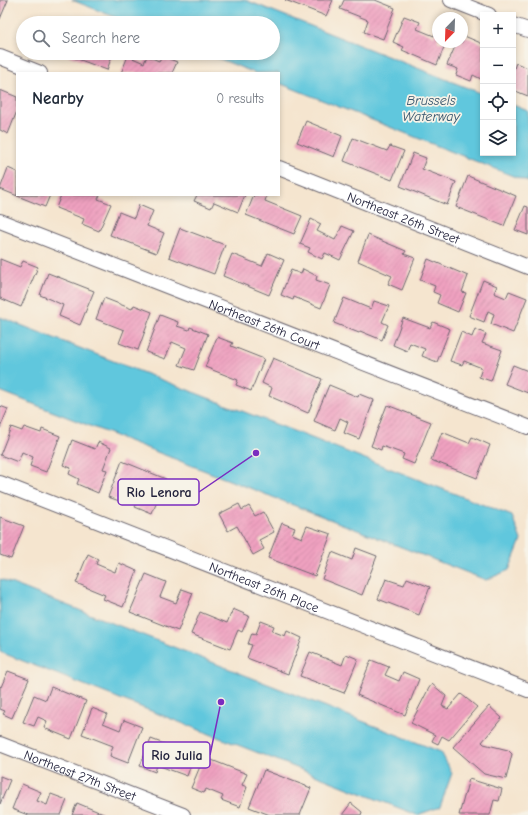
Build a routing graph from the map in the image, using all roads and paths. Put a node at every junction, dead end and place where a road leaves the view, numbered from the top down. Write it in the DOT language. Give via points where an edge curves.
graph roads {
  1 [pos="451,0"];
  2 [pos="481,12"];
  3 [pos="516,25"];
  4 [pos="528,30"];
  5 [pos="0,57"];
  6 [pos="38,72"];
  7 [pos="280,168"];
  8 [pos="0,221"];
  9 [pos="528,267"];
  10 [pos="528,427"];
  11 [pos="0,484"];
  12 [pos="528,690"];
  13 [pos="0,744"];
  14 [pos="183,815"];
  1 -- 2 [label="street"];
  3 -- 4 [label="street"];
  5 -- 6 [label="street"];
  7 -- 9 [label="street, Northeast 26th Street"];
  8 -- 10 [label="street, Northeast 26th Court"];
  11 -- 12 [label="street, Northeast 26th Place"];
  13 -- 14 [label="street, Northeast 27th Street"];
}
